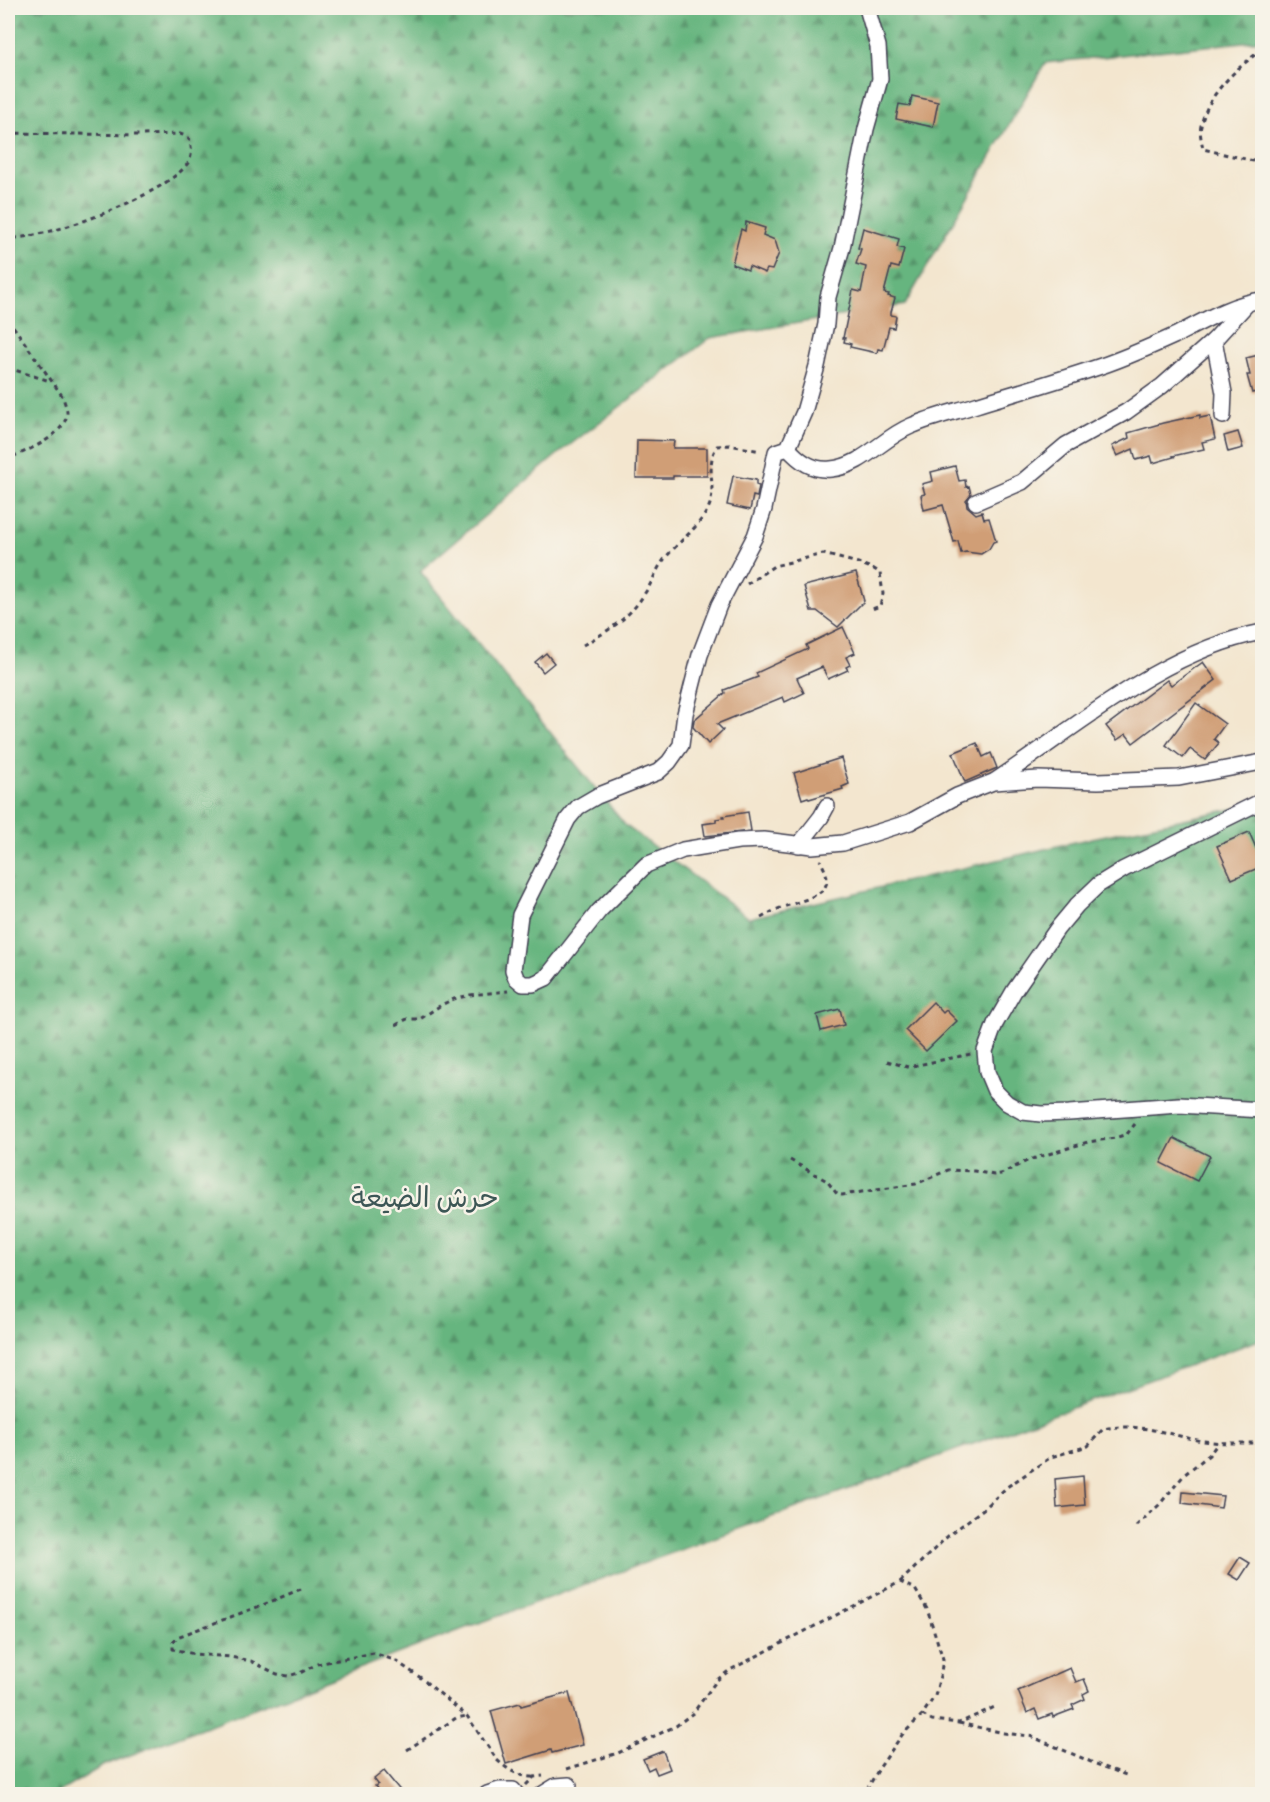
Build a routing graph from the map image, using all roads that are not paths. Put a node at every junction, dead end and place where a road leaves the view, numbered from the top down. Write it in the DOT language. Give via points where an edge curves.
graph roads {
  1 [pos="867,8"];
  2 [pos="1256,301"];
  3 [pos="1214,340"];
  4 [pos="1223,416"];
  5 [pos="782,450"];
  6 [pos="976,502"];
  7 [pos="1263,632"];
  8 [pos="1263,762"];
  9 [pos="993,782"];
  10 [pos="1263,801"];
  11 [pos="827,806"];
  12 [pos="805,845"];
  13 [pos="1263,1110"];
  14 [pos="567,1777"];
  15 [pos="514,1792"];
  16 [pos="487,1794"];
  17 [pos="543,1794"];
  1 -- 5 [label="street" via="878,46 880,79 828,297 817,366 804,412"];
  2 -- 3 [label="street"];
  2 -- 5 [label="street" via="1209,317 1106,364 906,428 857,463 814,468"];
  3 -- 4 [label="street" via="1224,393"];
  3 -- 6 [label="street" via="1126,412 1066,445 1022,482"];
  5 -- 12 [label="street" via="755,536 719,605 700,655 681,745 658,772 597,796 578,807 568,819 520,915 513,970 516,978 523,984 546,978 599,911 646,865 683,850 738,841"];
  7 -- 9 [label="street" via="1203,650 1140,681"];
  8 -- 9 [label="street" via="1179,777"];
  9 -- 12 [label="street" via="957,796 910,822 843,843"];
  10 -- 13 [label="street" via="1098,885 1057,929 1014,992 985,1051 987,1072 995,1091 1023,1112 1179,1105"];
  11 -- 12 [label="street"];
  14 -- 17 [label="street"];
  15 -- 16 [label="street" via="499,1790"];
}
